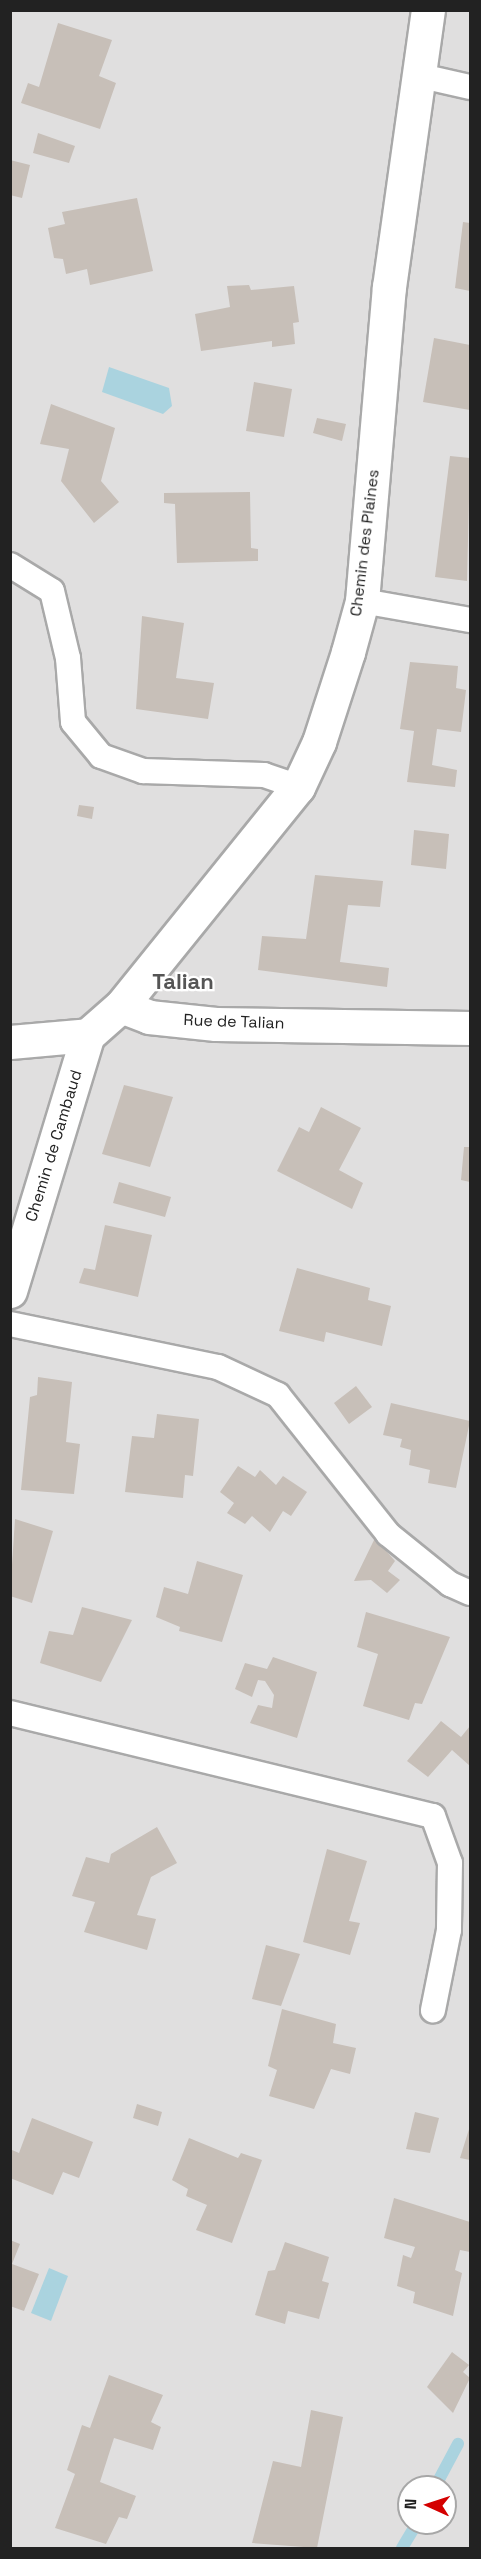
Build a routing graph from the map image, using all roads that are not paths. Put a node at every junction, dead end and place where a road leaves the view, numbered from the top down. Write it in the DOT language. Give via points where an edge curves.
graph roads {
  1 [pos="428,10"];
  2 [pos="417,75"];
  3 [pos="471,87"];
  4 [pos="10,565"];
  5 [pos="362,601"];
  6 [pos="471,620"];
  7 [pos="298,787"];
  8 [pos="121,1006"];
  9 [pos="471,1028"];
  10 [pos="88,1035"];
  11 [pos="10,1042"];
  12 [pos="10,1291"];
  13 [pos="10,1324"];
  14 [pos="471,1593"];
  15 [pos="10,1713"];
  16 [pos="434,2010"];
  1 -- 2 [label="street, Chemin des Plaines"];
  2 -- 3 [label="lane"];
  2 -- 5 [label="street, Chemin des Plaines" via="389,287"];
  4 -- 7 [label="lane" via="52,591 68,658 73,722 101,756 143,771 264,774"];
  5 -- 6 [label="lane"];
  5 -- 7 [label="street, Chemin des Plaines" via="319,742"];
  7 -- 8 [label="street, Chemin des Plaines"];
  8 -- 9 [label="street, Rue de Talian" via="149,1017 216,1024"];
  8 -- 10 [label="street"];
  10 -- 11 [label="street"];
  10 -- 12 [label="street, Chemin de Cambaud"];
  13 -- 14 [label="lane" via="218,1367 278,1395 388,1533 450,1584"];
  15 -- 16 [label="lane" via="433,1816 450,1863 449,1930"];
}
